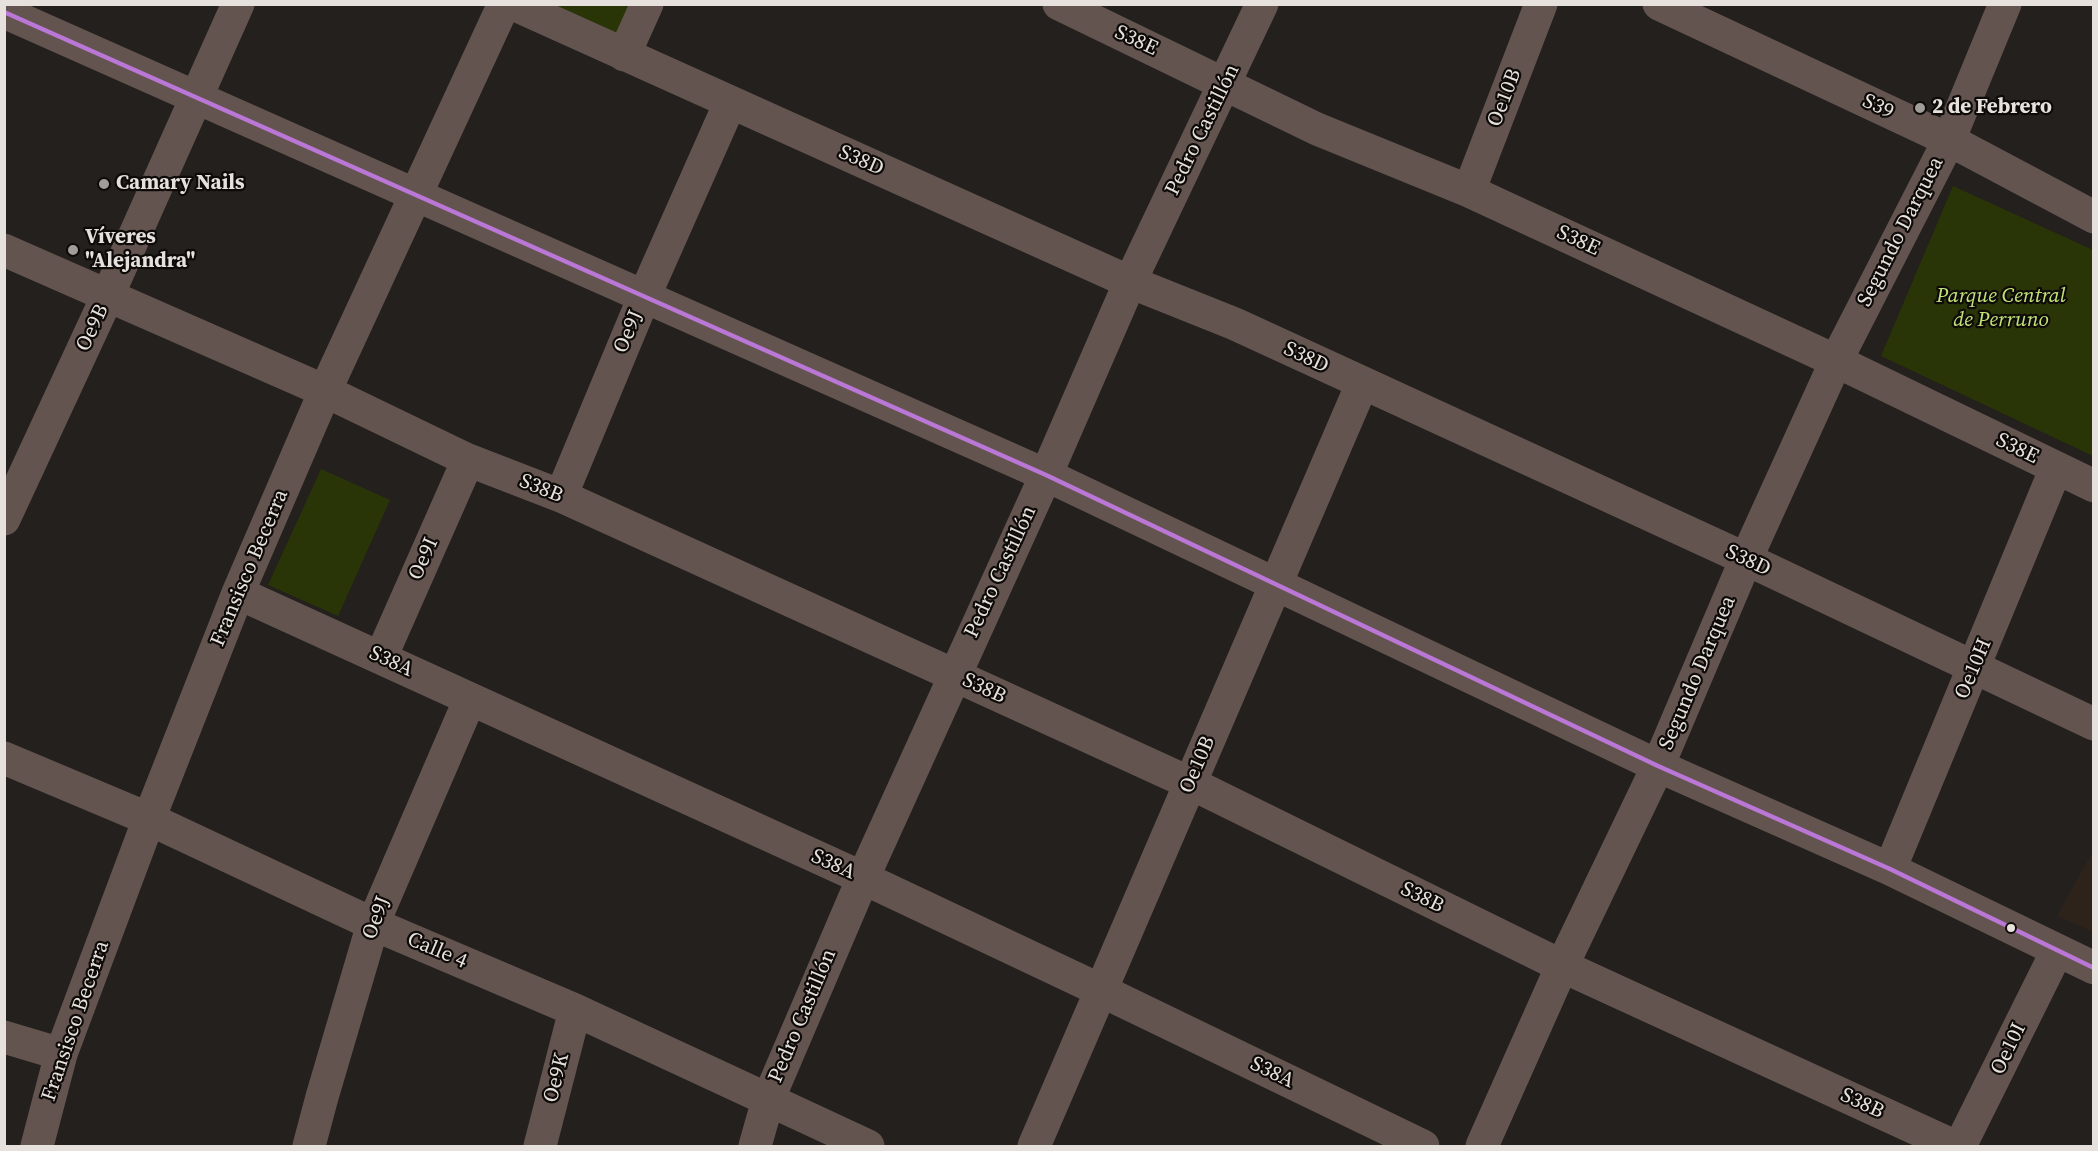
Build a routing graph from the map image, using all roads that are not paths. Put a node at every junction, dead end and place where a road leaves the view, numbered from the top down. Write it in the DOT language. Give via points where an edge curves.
graph roads {
  1 [pos="238,4"];
  2 [pos="504,4"];
  3 [pos="513,4"];
  4 [pos="646,4"];
  5 [pos="1059,4"];
  6 [pos="1262,4"];
  7 [pos="1541,4"];
  8 [pos="1659,4"];
  9 [pos="2005,4"];
  10 [pos="4,12"];
  11 [pos="624,55"];
  12 [pos="1226,84"];
  13 [pos="198,98"];
  14 [pos="730,103"];
  15 [pos="1948,140"];
  16 [pos="1469,190"];
  17 [pos="416,195"];
  18 [pos="2094,217"];
  19 [pos="4,250"];
  20 [pos="1130,282"];
  21 [pos="108,295"];
  22 [pos="644,297"];
  23 [pos="1836,361"];
  24 [pos="1362,384"];
  25 [pos="325,391"];
  26 [pos="468,460"];
  27 [pos="2056,468"];
  28 [pos="1046,475"];
  29 [pos="2094,486"];
  30 [pos="561,496"];
  31 [pos="4,519"];
  32 [pos="1746,560"];
  33 [pos="1276,585"];
  34 [pos="238,593"];
  35 [pos="381,657"];
  36 [pos="1974,669"];
  37 [pos="954,675"];
  38 [pos="470,699"];
  39 [pos="2094,724"];
  40 [pos="4,758"];
  41 [pos="1658,766"];
  42 [pos="1190,783"];
  43 [pos="149,819"];
  44 [pos="1890,869"];
  45 [pos="863,878"];
  46 [pos="373,924"];
  47 [pos="2057,951"];
  48 [pos="1562,966"];
  49 [pos="2094,968"];
  50 [pos="1100,990"];
  51 [pos="575,1010"];
  52 [pos="4,1037"];
  53 [pos="61,1054"];
  54 [pos="768,1100"];
  55 [pos="37,1146"];
  56 [pos="309,1146"];
  57 [pos="540,1146"];
  58 [pos="755,1146"];
  59 [pos="868,1146"];
  60 [pos="1034,1146"];
  61 [pos="1423,1146"];
  62 [pos="1482,1146"];
  63 [pos="1954,1146"];
  64 [pos="1960,1146"];
  1 -- 13 [label="street, Oe9B"];
  2 -- 17 [label="street, Fransisco Becerra"];
  3 -- 11 [label="street, S38D"];
  4 -- 11 [label="street"];
  5 -- 12 [label="street, S38E"];
  6 -- 12 [label="street, Pedro Castillón"];
  7 -- 16 [label="street, Oe10B"];
  8 -- 15 [label="street, S39"];
  9 -- 15 [label="street, Segundo Darquea"];
  10 -- 13 [label="street"];
  11 -- 14 [label="street, S38D"];
  12 -- 16 [label="street, S38E" via="1317,129"];
  12 -- 20 [label="street, Pedro Castillón"];
  13 -- 17 [label="street"];
  13 -- 21 [label="street, Oe9B"];
  14 -- 20 [label="street, S38D"];
  14 -- 22 [label="street, Oe9J"];
  15 -- 18 [label="street, S39"];
  15 -- 23 [label="street, Segundo Darquea"];
  16 -- 23 [label="street, S38E"];
  17 -- 22 [label="street"];
  17 -- 25 [label="street, Fransisco Becerra"];
  19 -- 21 [label="street, S38B"];
  20 -- 24 [label="street, S38D" via="1235,324"];
  20 -- 28 [label="street, Pedro Castillón"];
  21 -- 25 [label="street, S38B"];
  21 -- 31 [label="street, Oe9B"];
  22 -- 28 [label="street"];
  22 -- 30 [label="street, Oe9J"];
  23 -- 27 [label="street, S38E"];
  23 -- 32 [label="street, Segundo Darquea"];
  24 -- 32 [label="street, S38D"];
  24 -- 33 [label="street, Oe10B"];
  25 -- 26 [label="street, S38B"];
  25 -- 34 [label="street, Fransisco Becerra"];
  26 -- 30 [label="street, S38B"];
  26 -- 35 [label="street, Oe9I"];
  27 -- 29 [label="street, S38E"];
  27 -- 36 [label="street, Oe10H"];
  28 -- 33 [label="street"];
  28 -- 37 [label="street, Pedro Castillón"];
  30 -- 37 [label="street, S38B"];
  32 -- 36 [label="street, S38D"];
  32 -- 41 [label="street, Segundo Darquea"];
  33 -- 41 [label="street"];
  33 -- 42 [label="street, Oe10B"];
  34 -- 35 [label="street, S38A"];
  34 -- 43 [label="street, Fransisco Becerra"];
  35 -- 38 [label="street, S38A"];
  36 -- 39 [label="street, S38D"];
  36 -- 44 [label="street, Oe10H"];
  37 -- 42 [label="street, S38B"];
  37 -- 45 [label="street, Pedro Castillón"];
  38 -- 45 [label="street, S38A"];
  38 -- 46 [label="street, Oe9J"];
  40 -- 43 [label="street, Calle 4"];
  41 -- 44 [label="street"];
  41 -- 48 [label="street, Segundo Darquea"];
  42 -- 48 [label="street, S38B"];
  42 -- 50 [label="street, Oe10B"];
  43 -- 46 [label="street, Calle 4"];
  43 -- 53 [label="street, Fransisco Becerra"];
  44 -- 47 [label="street"];
  45 -- 50 [label="street, S38A"];
  45 -- 54 [label="street, Pedro Castillón"];
  46 -- 51 [label="street, Calle 4"];
  46 -- 56 [label="street, Oe9J"];
  47 -- 49 [label="street"];
  47 -- 64 [label="street, Oe10I"];
  48 -- 62 [label="street, Segundo Darquea"];
  48 -- 63 [label="street, S38B"];
  50 -- 60 [label="street, Oe10B"];
  50 -- 61 [label="street, S38A"];
  51 -- 54 [label="street, Calle 4"];
  51 -- 57 [label="street, Oe9K"];
  52 -- 53 [label="street"];
  53 -- 55 [label="street, Fransisco Becerra"];
  54 -- 58 [label="street, Pedro Castillón"];
  54 -- 59 [label="street, Calle 4"];
}
